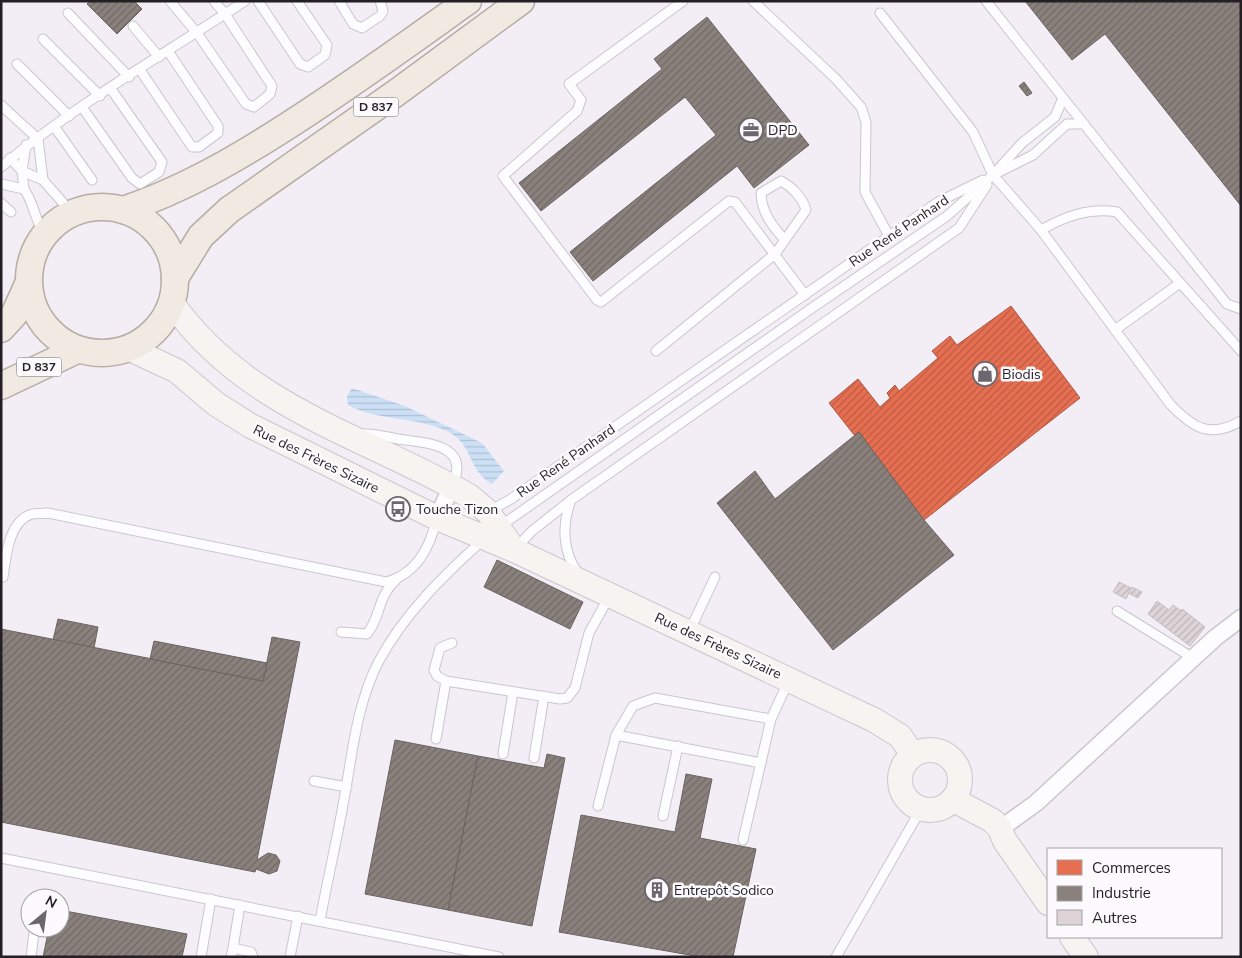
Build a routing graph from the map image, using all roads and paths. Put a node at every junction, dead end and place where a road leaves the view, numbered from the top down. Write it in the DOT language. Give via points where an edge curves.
graph roads {
  1 [pos="170,1"];
  2 [pos="214,1"];
  3 [pos="245,1"];
  4 [pos="258,1"];
  5 [pos="297,1"];
  6 [pos="339,1"];
  7 [pos="380,1"];
  8 [pos="468,1"];
  9 [pos="521,1"];
  10 [pos="683,1"];
  11 [pos="753,1"];
  12 [pos="986,1"];
  13 [pos="68,13"];
  14 [pos="880,13"];
  15 [pos="225,14"];
  16 [pos="133,26"];
  17 [pos="196,33"];
  18 [pos="43,39"];
  19 [pos="168,51"];
  20 [pos="159,57"];
  21 [pos="16,64"];
  22 [pos="140,70"];
  23 [pos="129,77"];
  24 [pos="111,89"];
  25 [pos="100,96"];
  26 [pos="1063,98"];
  27 [pos="1,105"];
  28 [pos="82,107"];
  29 [pos="69,116"];
  30 [pos="1084,124"];
  31 [pos="54,126"];
  32 [pos="38,139"];
  33 [pos="26,145"];
  34 [pos="4,163"];
  35 [pos="22,171"];
  36 [pos="993,175"];
  37 [pos="43,180"];
  38 [pos="92,180"];
  39 [pos="1,184"];
  40 [pos="24,188"];
  41 [pos="1,203"];
  42 [pos="123,210"];
  43 [pos="11,212"];
  44 [pos="72,213"];
  45 [pos="1041,230"];
  46 [pos="44,234"];
  47 [pos="889,236"];
  48 [pos="785,240"];
  49 [pos="774,252"];
  50 [pos="1180,283"];
  51 [pos="28,284"];
  52 [pos="174,290"];
  53 [pos="805,294"];
  54 [pos="1241,309"];
  55 [pos="1,329"];
  56 [pos="1115,330"];
  57 [pos="130,349"];
  58 [pos="77,350"];
  59 [pos="656,351"];
  60 [pos="1241,351"];
  61 [pos="1,386"];
  62 [pos="1241,421"];
  63 [pos="452,486"];
  64 [pos="571,500"];
  65 [pos="437,518"];
  66 [pos="491,526"];
  67 [pos="514,550"];
  68 [pos="3,577"];
  69 [pos="715,577"];
  70 [pos="396,579"];
  71 [pos="587,585"];
  72 [pos="610,595"];
  73 [pos="1117,611"];
  74 [pos="1241,618"];
  75 [pos="341,632"];
  76 [pos="689,632"];
  77 [pos="452,643"];
  78 [pos="1193,658"];
  79 [pos="446,680"];
  80 [pos="789,680"];
  81 [pos="513,692"];
  82 [pos="544,696"];
  83 [pos="771,718"];
  84 [pos="616,735"];
  85 [pos="436,739"];
  86 [pos="678,746"];
  87 [pos="503,754"];
  88 [pos="913,755"];
  89 [pos="534,758"];
  90 [pos="761,763"];
  91 [pos="314,781"];
  92 [pos="347,787"];
  93 [pos="954,800"];
  94 [pos="598,806"];
  95 [pos="921,810"];
  96 [pos="663,816"];
  97 [pos="1000,829"];
  98 [pos="743,840"];
  99 [pos="1,858"];
  100 [pos="210,899"];
  101 [pos="1047,902"];
  102 [pos="240,905"];
  103 [pos="298,916"];
  104 [pos="320,921"];
  105 [pos="33,938"];
  106 [pos="1073,938"];
  107 [pos="232,952"];
  108 [pos="31,957"];
  109 [pos="201,957"];
  110 [pos="253,957"];
  111 [pos="290,957"];
  112 [pos="499,957"];
  113 [pos="836,957"];
  114 [pos="1086,957"];
  1 -- 17 [label="lane"];
  2 -- 15 [label="lane"];
  3 -- 15 [label="lane"];
  4 -- 5 [label="lane" via="300,64 308,67 325,55 327,45"];
  6 -- 7 [label="lane" via="354,24 362,28 380,16 383,11"];
  8 -- 42 [label="main road, D 837" via="348,87 229,163 176,190"];
  9 -- 52 [label="main road, D 837" via="229,210 201,236"];
  10 -- 49 [label="lane" via="569,84 581,100 577,110 504,176 601,302 729,201 735,202"];
  11 -- 47 [label="lane" via="861,107 866,122 866,192"];
  12 -- 26 [label="lane"];
  13 -- 23 [label="lane"];
  14 -- 36 [label="lane" via="973,132"];
  15 -- 17 [label="lane"];
  15 -- 17 [label="lane" via="272,86 270,94 254,107 246,104"];
  16 -- 20 [label="lane"];
  17 -- 19 [label="lane"];
  18 -- 25 [label="lane"];
  19 -- 20 [label="lane"];
  19 -- 22 [label="lane" via="218,126 218,133 200,147 192,146"];
  20 -- 22 [label="lane"];
  21 -- 29 [label="lane"];
  22 -- 23 [label="lane"];
  23 -- 24 [label="lane"];
  24 -- 25 [label="lane"];
  24 -- 28 [label="lane" via="162,162 159,172 140,184 132,178"];
  25 -- 28 [label="lane"];
  26 -- 30 [label="lane"];
  26 -- 36 [label="lane" via="1055,117 1022,143"];
  27 -- 32 [label="lane"];
  28 -- 29 [label="lane"];
  29 -- 31 [label="lane"];
  30 -- 36 [label="lane" via="1067,124 1033,155"];
  30 -- 54 [label="lane" via="1227,304"];
  31 -- 32 [label="lane"];
  31 -- 38 [label="lane"];
  32 -- 33 [label="lane"];
  32 -- 37 [label="lane"];
  33 -- 34 [label="lane"];
  33 -- 35 [label="lane"];
  34 -- 35 [label="lane"];
  35 -- 37 [label="lane"];
  35 -- 40 [label="lane"];
  36 -- 45 [label="lane"];
  36 -- 47 [label="lane, Rue René Panhard" via="938,202"];
  36 -- 64 [label="lane, Rue René Panhard" via="960,228"];
  36 -- 66 [label="lane" via="947,216"];
  37 -- 44 [label="lane"];
  39 -- 40 [label="lane"];
  40 -- 46 [label="lane" via="33,201 37,223"];
  41 -- 43 [label="lane"];
  42 -- 44 [label="main road" via="88,208"];
  42 -- 52 [label="main road" via="154,229 165,243 172,260"];
  44 -- 46 [label="main road"];
  45 -- 50 [label="lane" via="1065,217 1107,210 1116,212"];
  45 -- 56 [label="lane"];
  46 -- 51 [label="main road" via="35,250"];
  47 -- 53 [label="lane, Rue René Panhard"];
  48 -- 48 [label="lane" via="806,210 788,185 781,181 761,194 761,201 769,221"];
  48 -- 49 [label="lane"];
  49 -- 53 [label="lane"];
  49 -- 59 [label="lane"];
  50 -- 56 [label="lane"];
  50 -- 60 [label="lane"];
  51 -- 55 [label="main road" via="14,315"];
  51 -- 58 [label="main road" via="31,301 48,331"];
  52 -- 57 [label="main road" via="158,327"];
  52 -- 63 [label="street" via="192,328 249,379 315,421"];
  53 -- 66 [label="lane, Rue René Panhard" via="511,499"];
  56 -- 62 [label="lane" via="1183,417 1210,430 1225,430"];
  57 -- 58 [label="main road" via="94,354"];
  57 -- 65 [label="street, Rue des Frères Sizaire" via="177,371 216,404 250,426"];
  58 -- 61 [label="main road, D 837"];
  63 -- 65 [label="street"];
  63 -- 66 [label="street" via="469,496"];
  64 -- 67 [label="lane, Rue René Panhard"];
  64 -- 71 [label="lane" via="565,516 567,550 574,568"];
  65 -- 66 [label="street, Rue des Frères Sizaire"];
  65 -- 70 [label="lane" via="426,551 408,573"];
  66 -- 67 [label="street"];
  66 -- 92 [label="lane" via="415,608 379,660 366,693"];
  67 -- 71 [label="street, Rue des Frères Sizaire"];
  68 -- 70 [label="lane" via="12,534 18,523 31,514 48,514 370,580 386,582"];
  69 -- 76 [label="lane"];
  70 -- 75 [label="lane" via="381,598 367,634"];
  71 -- 72 [label="street, Rue des Frères Sizaire"];
  72 -- 76 [label="street, Rue des Frères Sizaire"];
  72 -- 82 [label="lane" via="589,633 572,692 568,698"];
  73 -- 78 [label="lane"];
  74 -- 78 [label="street"];
  76 -- 80 [label="street, Rue des Frères Sizaire"];
  77 -- 79 [label="lane" via="440,648 434,670"];
  78 -- 97 [label="street" via="1036,803"];
  79 -- 81 [label="lane"];
  79 -- 85 [label="lane"];
  80 -- 83 [label="lane"];
  80 -- 88 [label="street, Rue des Frères Sizaire" via="874,720 900,736"];
  81 -- 82 [label="lane"];
  81 -- 87 [label="lane"];
  82 -- 89 [label="lane"];
  83 -- 84 [label="lane" via="655,698 633,706"];
  83 -- 90 [label="lane"];
  84 -- 86 [label="lane"];
  84 -- 94 [label="lane"];
  86 -- 90 [label="lane"];
  86 -- 96 [label="lane"];
  88 -- 93 [label="street" via="929,749 946,754 958,767 961,784"];
  88 -- 95 [label="street" via="902,768 900,785 907,800"];
  90 -- 98 [label="lane"];
  91 -- 92 [label="lane"];
  92 -- 104 [label="lane"];
  93 -- 95 [label="street" via="939,809"];
  93 -- 97 [label="street" via="993,821"];
  95 -- 113 [label="lane"];
  97 -- 101 [label="street"];
  99 -- 100 [label="lane"];
  100 -- 102 [label="lane"];
  100 -- 109 [label="lane"];
  102 -- 103 [label="lane"];
  102 -- 107 [label="lane"];
  103 -- 104 [label="lane"];
  103 -- 111 [label="lane"];
  104 -- 112 [label="lane"];
  105 -- 108 [label="lane"];
  106 -- 114 [label="street"];
  107 -- 110 [label="lane" via="251,952"];
}
